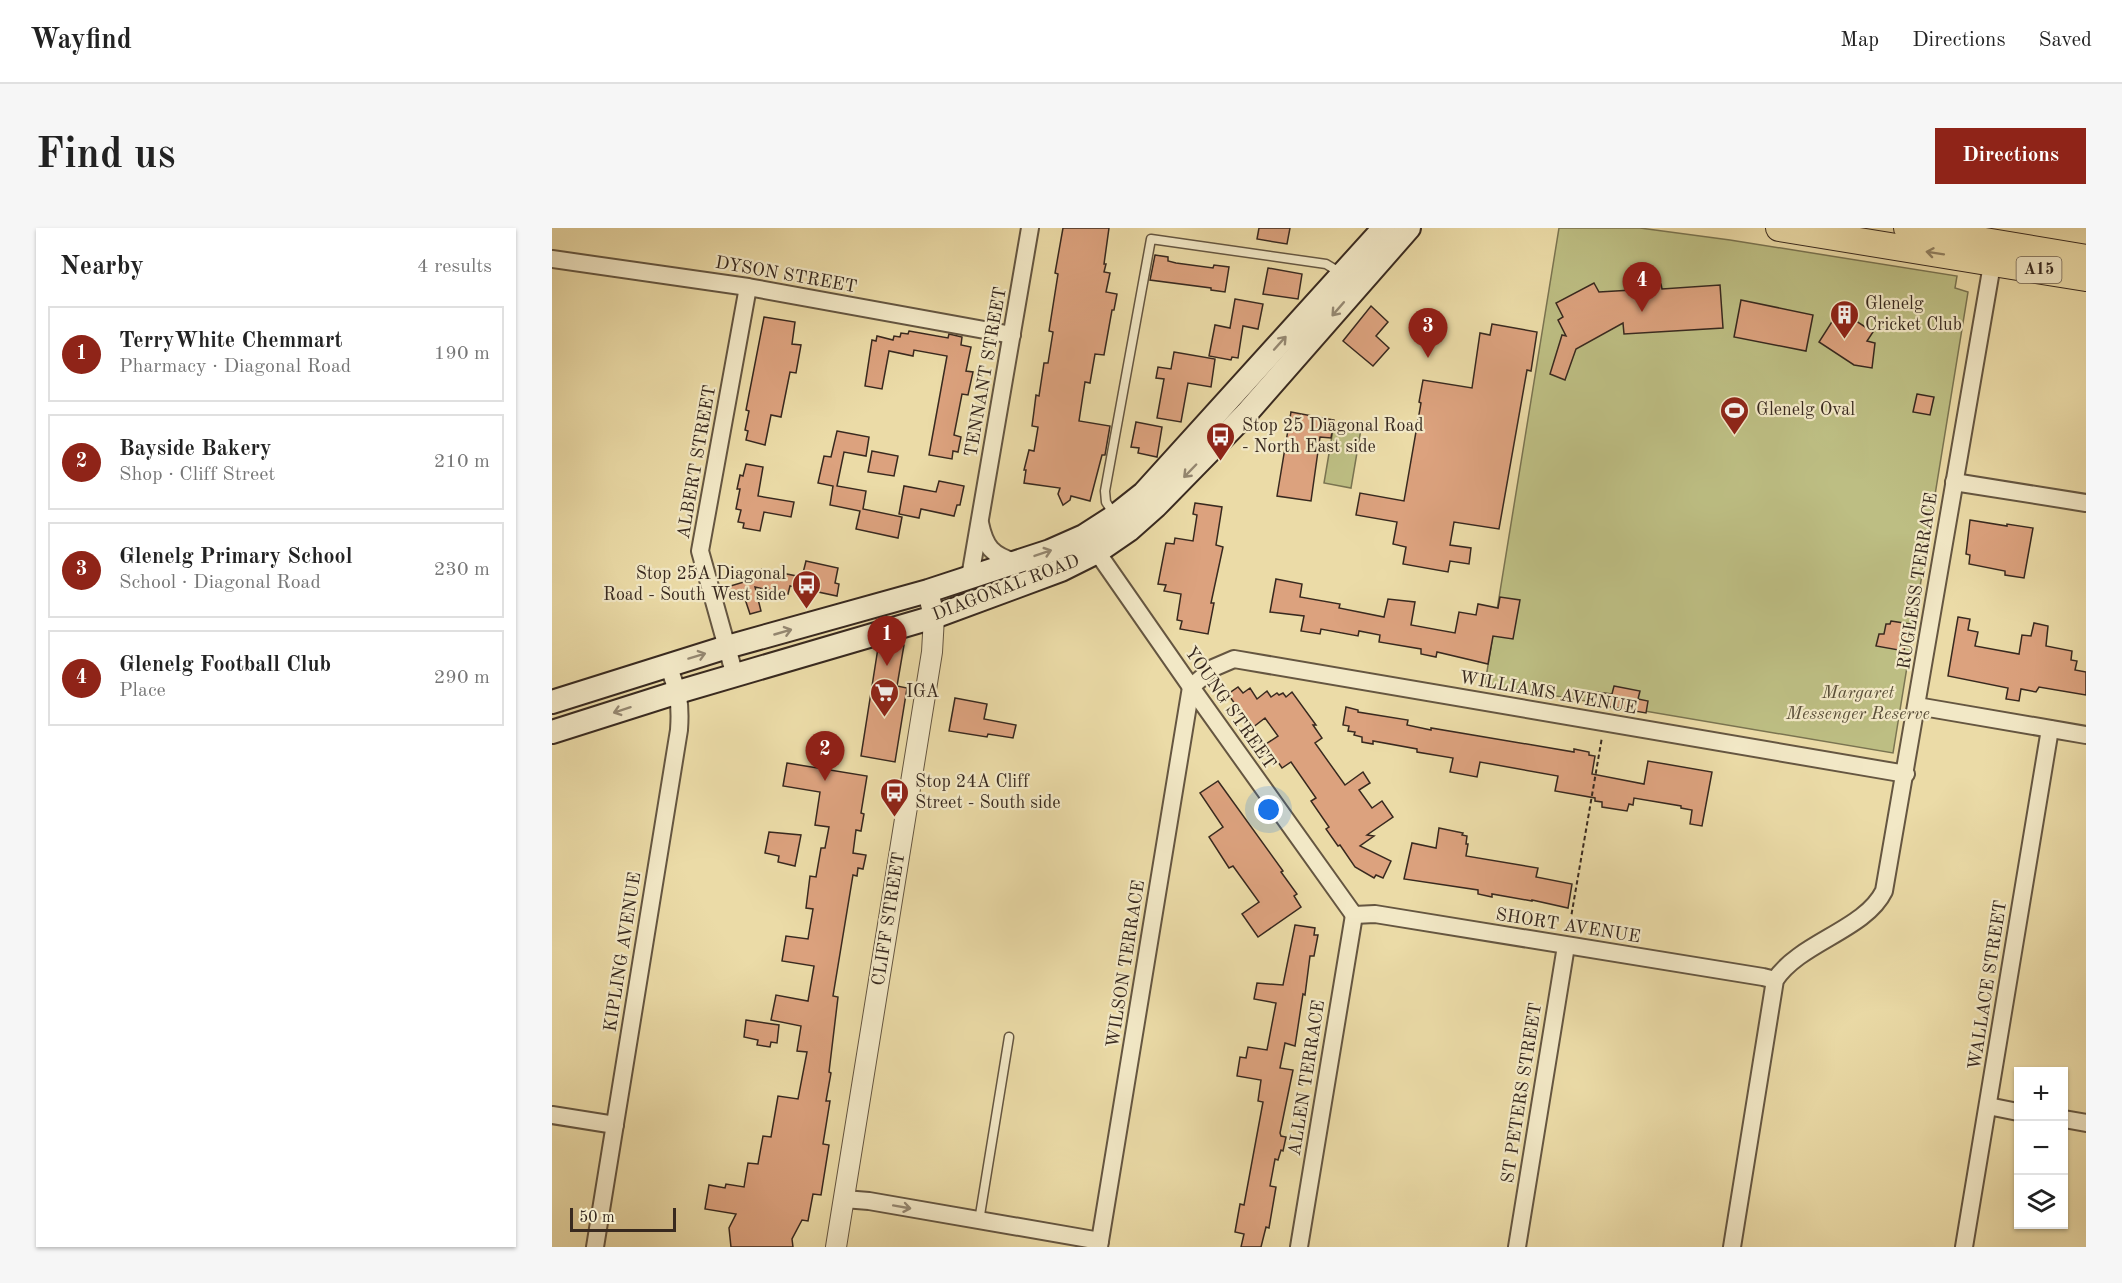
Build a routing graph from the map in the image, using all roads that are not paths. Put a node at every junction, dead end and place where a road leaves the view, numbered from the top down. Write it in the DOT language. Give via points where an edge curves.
graph roads {
  1 [pos="1030,228"];
  2 [pos="1383,228"];
  3 [pos="1409,228"];
  4 [pos="1779,228"];
  5 [pos="1907,228"];
  6 [pos="1807,230"];
  7 [pos="1994,252"];
  8 [pos="2086,258"];
  9 [pos="552,259"];
  10 [pos="1342,274"];
  11 [pos="2086,278"];
  12 [pos="748,287"];
  13 [pos="1012,335"];
  14 [pos="1954,482"];
  15 [pos="2086,503"];
  16 [pos="1115,516"];
  17 [pos="980,522"];
  18 [pos="1097,552"];
  19 [pos="1015,562"];
  20 [pos="970,577"];
  21 [pos="928,591"];
  22 [pos="933,617"];
  23 [pos="904,626"];
  24 [pos="727,647"];
  25 [pos="931,660"];
  26 [pos="668,665"];
  27 [pos="735,676"];
  28 [pos="1191,687"];
  29 [pos="678,692"];
  30 [pos="552,702"];
  31 [pos="1917,706"];
  32 [pos="2050,729"];
  33 [pos="552,732"];
  34 [pos="2086,735"];
  35 [pos="1906,774"];
  36 [pos="1354,915"];
  37 [pos="1566,946"];
  38 [pos="1775,980"];
  39 [pos="1009,1037"];
  40 [pos="1988,1106"];
  41 [pos="2014,1111"];
  42 [pos="552,1115"];
  43 [pos="2068,1120"];
  44 [pos="2086,1123"];
  45 [pos="615,1125"];
  46 [pos="844,1199"];
  47 [pos="979,1221"];
  48 [pos="1099,1244"];
  49 [pos="595,1247"];
  50 [pos="836,1247"];
  51 [pos="1299,1247"];
  52 [pos="1517,1247"];
  53 [pos="1732,1247"];
  54 [pos="1964,1247"];
  1 -- 13 [label="street, TENNANT STREET"];
  2 -- 10 [label="main road, DIAGONAL ROAD"];
  3 -- 18 [label="main road, DIAGONAL ROAD, one-way" via="1246,414 1156,506"];
  4 -- 6 [label="main road, A15"];
  5 -- 7 [label="main road, A15"];
  7 -- 6 [label="main road, A15, one-way"];
  7 -- 8 [label="main road, A15"];
  7 -- 11 [label="main road, A15"];
  7 -- 14 [label="street, RUGLESS TERRACE"];
  9 -- 12 [label="street, DYSON STREET"];
  16 -- 10 [label="main road, DIAGONAL ROAD, one-way" via="1144,493"];
  10 -- 16 [label="lane" via="1326,264 1150,239 1105,491 1106,502"];
  12 -- 13 [label="street, DYSON STREET"];
  12 -- 24 [label="street, ALBERT STREET" via="700,551"];
  13 -- 17 [label="street, TENNANT STREET"];
  14 -- 15 [label="street"];
  14 -- 31 [label="street, RUGLESS TERRACE"];
  19 -- 16 [label="main road, DIAGONAL ROAD, one-way" via="1084,536"];
  17 -- 19 [label="street" via="983,539 997,556"];
  17 -- 20 [label="street, TENNANT STREET"];
  18 -- 22 [label="main road, DIAGONAL ROAD" via="1061,570"];
  18 -- 28 [label="street, YOUNG STREET"];
  19 -- 20 [label="main road, DIAGONAL ROAD"];
  20 -- 21 [label="main road, DIAGONAL ROAD"];
  21 -- 22 [label="street, CLIFF STREET"];
  24 -- 21 [label="main road, DIAGONAL ROAD, one-way"];
  22 -- 23 [label="main road, DIAGONAL ROAD"];
  22 -- 25 [label="street, CLIFF STREET"];
  23 -- 25 [label="street" via="923,634"];
  23 -- 27 [label="main road, DIAGONAL ROAD"];
  26 -- 24 [label="main road, DIAGONAL ROAD, one-way"];
  24 -- 27 [label="street, ALBERT STREET"];
  25 -- 46 [label="street, CLIFF STREET"];
  26 -- 29 [label="street, KIPLING AVENUE"];
  26 -- 30 [label="main road, DIAGONAL ROAD"];
  27 -- 29 [label="main road, DIAGONAL ROAD"];
  28 -- 35 [label="street, WILLIAMS AVENUE" via="1214,668 1233,659"];
  28 -- 36 [label="street, YOUNG STREET"];
  28 -- 48 [label="street, WILSON TERRACE"];
  29 -- 33 [label="main road, DIAGONAL ROAD, one-way"];
  29 -- 45 [label="street, KIPLING AVENUE" via="679,730"];
  31 -- 32 [label="street"];
  31 -- 35 [label="street, RUGLESS TERRACE"];
  32 -- 34 [label="street"];
  32 -- 40 [label="street, WALLACE STREET"];
  35 -- 38 [label="street, RUGLESS TERRACE" via="1888,877 1880,900 1794,960"];
  36 -- 37 [label="street, SHORT AVENUE" via="1375,914"];
  36 -- 51 [label="street, ALLEN TERRACE"];
  37 -- 38 [label="street, SHORT AVENUE"];
  37 -- 52 [label="street, ST PETERS STREET"];
  38 -- 53 [label="street"];
  39 -- 47 [label="lane"];
  40 -- 41 [label="street"];
  40 -- 54 [label="street, WALLACE STREET"];
  42 -- 45 [label="street"];
  43 -- 44 [label="street"];
  45 -- 49 [label="street, KIPLING AVENUE"];
  46 -- 47 [label="street, one-way"];
  46 -- 50 [label="street, CLIFF STREET"];
  47 -- 48 [label="street"];
}
